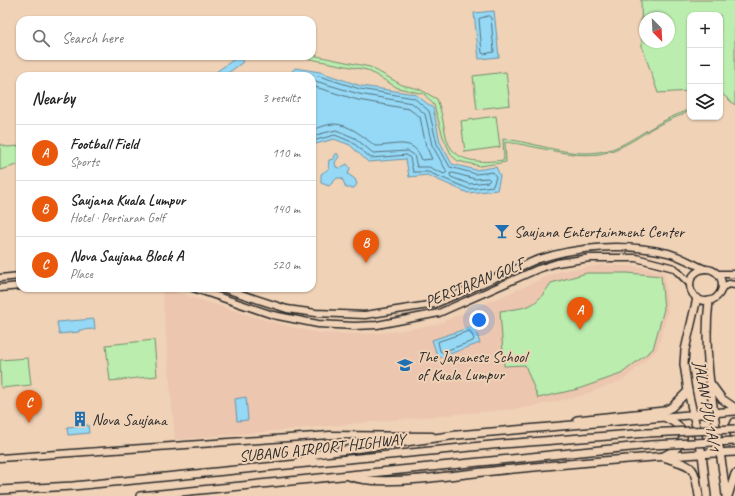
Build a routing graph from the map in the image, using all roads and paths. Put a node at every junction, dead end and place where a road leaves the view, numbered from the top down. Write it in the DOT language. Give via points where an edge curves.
graph roads {
  1 [pos="705,269"];
  2 [pos="718,274"];
  3 [pos="735,274"];
  4 [pos="16,276"];
  5 [pos="0,278"];
  6 [pos="690,284"];
  7 [pos="735,285"];
  8 [pos="16,286"];
  9 [pos="722,287"];
  10 [pos="0,288"];
  11 [pos="205,292"];
  12 [pos="232,292"];
  13 [pos="697,298"];
  14 [pos="709,301"];
  15 [pos="710,383"];
  16 [pos="688,391"];
  17 [pos="735,408"];
  18 [pos="735,411"];
  19 [pos="714,413"];
  20 [pos="693,415"];
  21 [pos="664,417"];
  22 [pos="735,422"];
  23 [pos="564,426"];
  24 [pos="735,429"];
  25 [pos="456,435"];
  26 [pos="735,437"];
  27 [pos="735,441"];
  28 [pos="735,452"];
  29 [pos="721,453"];
  30 [pos="702,454"];
  31 [pos="662,457"];
  32 [pos="0,458"];
  33 [pos="296,464"];
  34 [pos="735,474"];
  35 [pos="348,475"];
  36 [pos="0,490"];
  37 [pos="140,496"];
  38 [pos="699,496"];
  39 [pos="707,496"];
  40 [pos="727,496"];
  1 -- 2 [label="street"];
  1 -- 6 [label="street" via="697,272"];
  1 -- 12 [label="street, PERSIARAN GOLF" via="669,253 636,247 590,248 553,254 536,260 435,304 366,315 316,313 287,308"];
  2 -- 3 [label="street"];
  2 -- 9 [label="street"];
  4 -- 5 [label="street"];
  6 -- 11 [label="street, PERSIARAN GOLF" via="674,268 636,258 590,258 538,269 439,313 377,325 354,326 318,324 273,315"];
  6 -- 13 [label="street"];
  7 -- 9 [label="street"];
  8 -- 10 [label="street"];
  9 -- 14 [label="street" via="718,296"];
  13 -- 14 [label="street"];
  13 -- 16 [label="main road, JALAN PJU 1A/1" via="684,364"];
  14 -- 15 [label="main road, JALAN PJU 1A/1" via="707,327"];
  15 -- 17 [label="main road" via="722,399"];
  15 -- 19 [label="main road, JALAN PJU 1A/1"];
  16 -- 20 [label="main road, JALAN PJU 1A/1"];
  16 -- 23 [label="main road" via="672,407 664,411 577,420"];
  18 -- 19 [label="main road"];
  19 -- 20 [label="main road"];
  19 -- 29 [label="main road, JALAN PJU 1A/1"];
  20 -- 21 [label="main road"];
  20 -- 30 [label="main road, JALAN PJU 1A/1"];
  21 -- 23 [label="main road"];
  21 -- 31 [label="main road" via="676,422 683,438 678,448"];
  22 -- 26 [label="main road"];
  23 -- 25 [label="main road"];
  24 -- 33 [label="main road, SUBANG AIRPORT HIGHWAY, bridge" via="494,445"];
  25 -- 32 [label="street" via="330,435"];
  25 -- 33 [label="main road" via="317,454"];
  27 -- 35 [label="main road, SUBANG AIRPORT HIGHWAY, bridge" via="651,445"];
  28 -- 29 [label="main road"];
  29 -- 30 [label="main road"];
  29 -- 40 [label="main road, JALAN PJU 1A/1"];
  30 -- 31 [label="main road"];
  30 -- 39 [label="main road, JALAN PJU 1A/1"];
  31 -- 35 [label="main road" via="410,479 359,480"];
  31 -- 38 [label="main road" via="691,467"];
  33 -- 36 [label="main road, SUBANG AIRPORT HIGHWAY" via="73,486"];
  34 -- 40 [label="main road"];
  35 -- 37 [label="main road, SUBANG AIRPORT HIGHWAY"];
}
